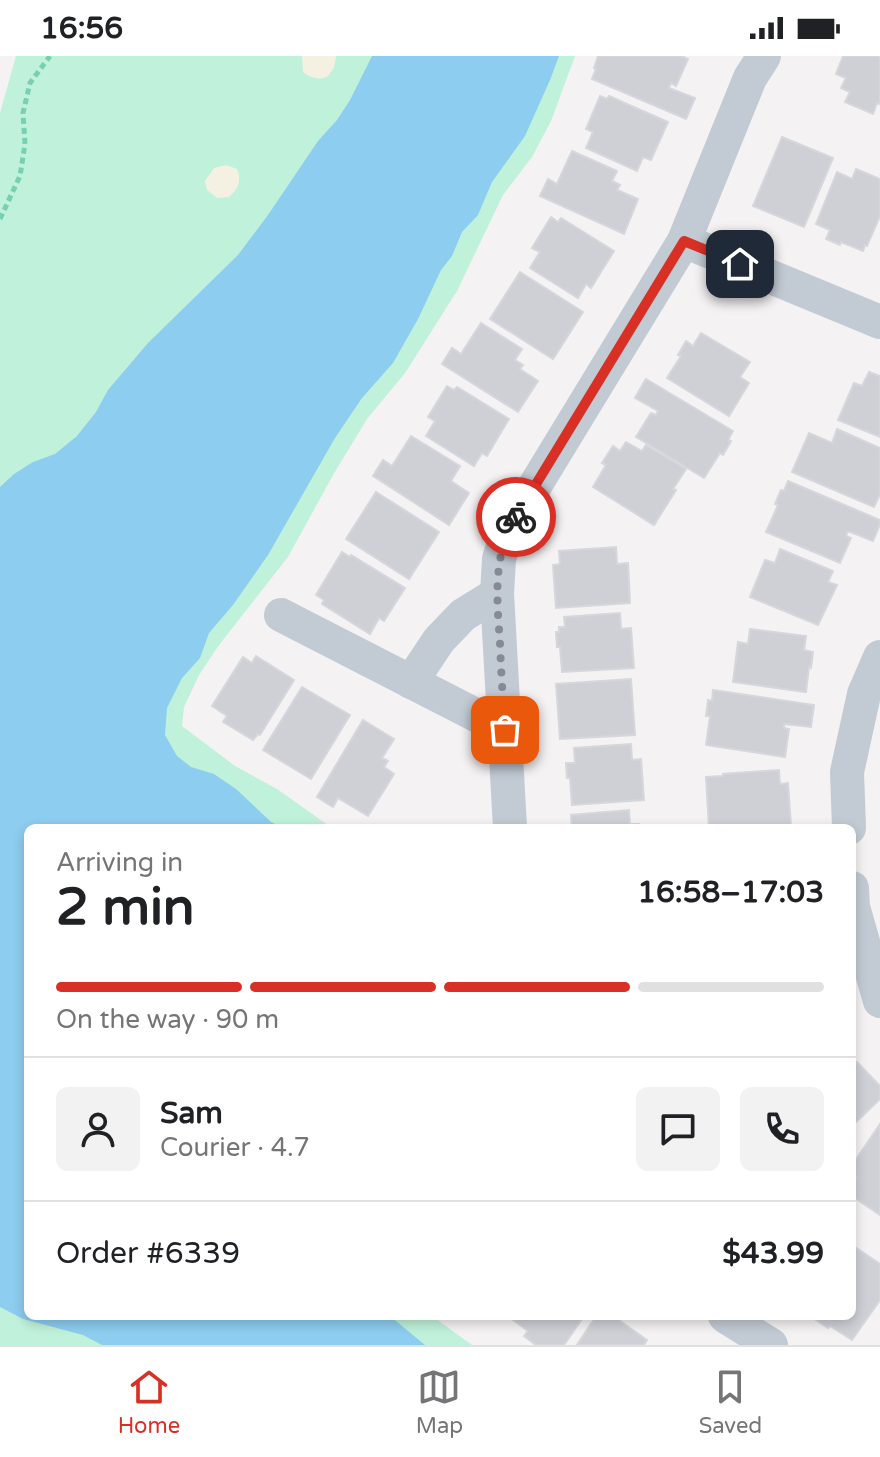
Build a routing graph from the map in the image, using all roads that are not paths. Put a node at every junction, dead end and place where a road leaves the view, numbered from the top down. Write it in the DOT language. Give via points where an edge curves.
graph roads {
  1 [pos="764,56"];
  2 [pos="684,241"];
  3 [pos="880,322"];
  4 [pos="497,594"];
  5 [pos="281,615"];
  6 [pos="880,657"];
  7 [pos="411,682"];
  8 [pos="505,730"];
  9 [pos="510,824"];
  10 [pos="849,824"];
  11 [pos="856,917"];
  12 [pos="880,1001"];
  13 [pos="731,1320"];
  14 [pos="771,1345"];
  1 -- 2 [label="street" via="750,78"];
  2 -- 3 [label="street"];
  2 -- 4 [label="street" via="508,530"];
  4 -- 7 [label="street" via="463,615"];
  4 -- 8 [label="street"];
  5 -- 7 [label="street"];
  6 -- 10 [label="street" via="864,694 847,772"];
  7 -- 8 [label="street"];
  8 -- 9 [label="street"];
  11 -- 12 [label="street"];
  13 -- 14 [label="street"];
}
